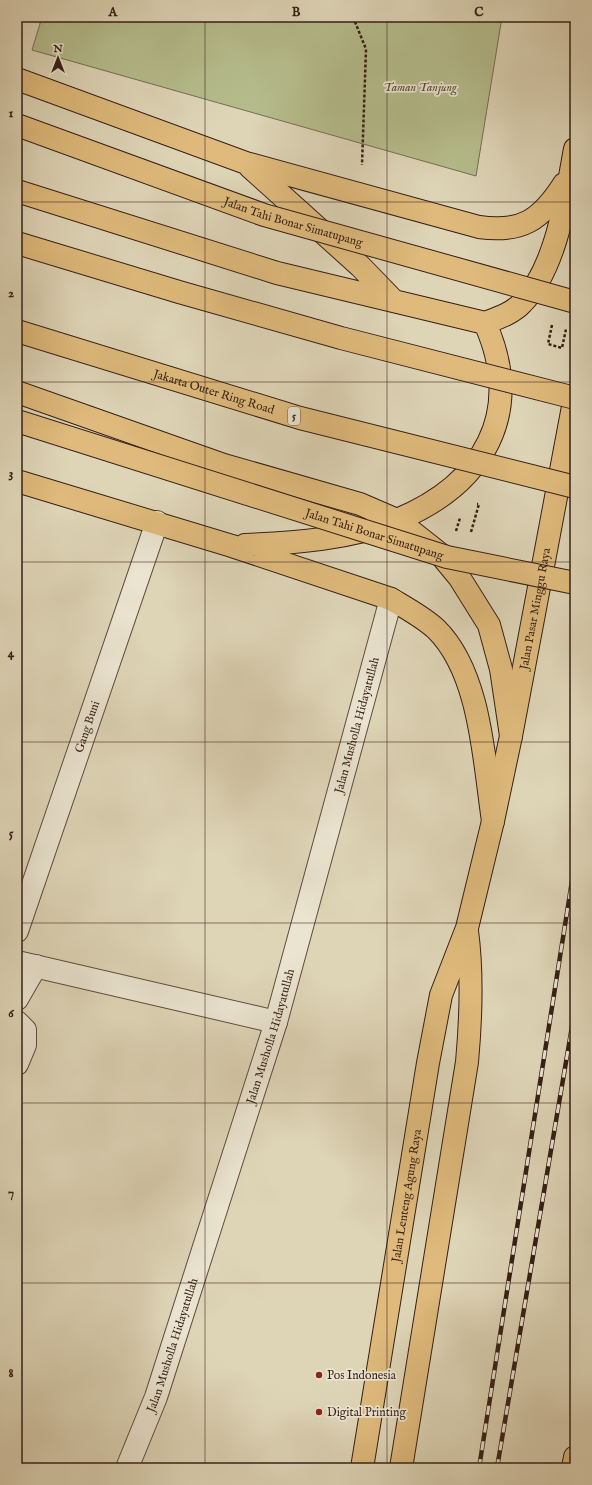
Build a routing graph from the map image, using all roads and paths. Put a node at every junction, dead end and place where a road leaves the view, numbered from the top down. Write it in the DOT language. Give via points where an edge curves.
graph roads {
  1 [pos="353,17"];
  2 [pos="17,79"];
  3 [pos="17,125"];
  4 [pos="575,149"];
  5 [pos="246,163"];
  6 [pos="570,174"];
  7 [pos="17,191"];
  8 [pos="361,196"];
  9 [pos="17,243"];
  10 [pos="394,302"];
  11 [pos="575,302"];
  12 [pos="485,323"];
  13 [pos="17,331"];
  14 [pos="17,392"];
  15 [pos="575,397"];
  16 [pos="17,421"];
  17 [pos="17,481"];
  18 [pos="575,488"];
  19 [pos="397,520"];
  20 [pos="157,522"];
  21 [pos="232,546"];
  22 [pos="575,583"];
  23 [pos="391,599"];
  24 [pos="511,736"];
  25 [pos="494,821"];
  26 [pos="467,928"];
  27 [pos="17,931"];
  28 [pos="26,964"];
  29 [pos="17,999"];
  30 [pos="17,1022"];
  31 [pos="276,1022"];
  32 [pos="17,1064"];
  33 [pos="575,1457"];
  34 [pos="127,1468"];
  35 [pos="362,1468"];
  36 [pos="401,1468"];
  37 [pos="573,1468"];
  1 -- 8 [label="path" via="366,49"];
  2 -- 5 [label="main road"];
  3 -- 11 [label="main road, Jalan Tahi Bonar Simatupang, bridge" via="264,215"];
  4 -- 6 [label="main road"];
  5 -- 8 [label="main road"];
  5 -- 10 [label="main road" via="360,266"];
  6 -- 8 [label="main road" via="549,205 536,218 508,229 492,229 459,222"];
  6 -- 12 [label="main road" via="550,253 537,284 522,304"];
  7 -- 10 [label="main road" via="277,273"];
  9 -- 15 [label="main road, bridge" via="341,338"];
  10 -- 12 [label="main road"];
  12 -- 19 [label="main road" via="497,354 502,395 499,415 491,438 479,458 459,481 426,505"];
  13 -- 18 [label="main road, Jakarta Outer Ring Road / 5, bridge" via="300,418"];
  14 -- 19 [label="main road" via="224,465 360,504"];
  15 -- 24 [label="main road, Jalan Pasar Minggu Raya"];
  16 -- 22 [label="main road, Jalan Tahi Bonar Simatupang, bridge" via="447,557"];
  17 -- 20 [label="main road"];
  19 -- 21 [label="main road" via="346,534 307,541"];
  19 -- 24 [label="main road" via="440,554 459,577 489,625 501,669"];
  20 -- 21 [label="main road"];
  20 -- 27 [label="street, Gang Buni"];
  21 -- 23 [label="main road"];
  23 -- 25 [label="main road" via="413,611 436,629 453,650 476,708"];
  23 -- 31 [label="street, Jalan Musholla Hidayatullah"];
  24 -- 25 [label="main road, Jalan Pasar Minggu Raya"];
  25 -- 26 [label="main road, Jalan Lenteng Agung Raya"];
  26 -- 35 [label="main road, Jalan Lenteng Agung Raya" via="439,1003"];
  26 -- 36 [label="main road, Jalan Lenteng Agung Raya" via="472,963 472,1008 467,1062"];
  28 -- 29 [label="street"];
  28 -- 31 [label="street"];
  30 -- 32 [label="street" via="25,1030 25,1045"];
  31 -- 34 [label="street, Jalan Musholla Hidayatullah" via="156,1397"];
  33 -- 37 [label="main road"];
}
